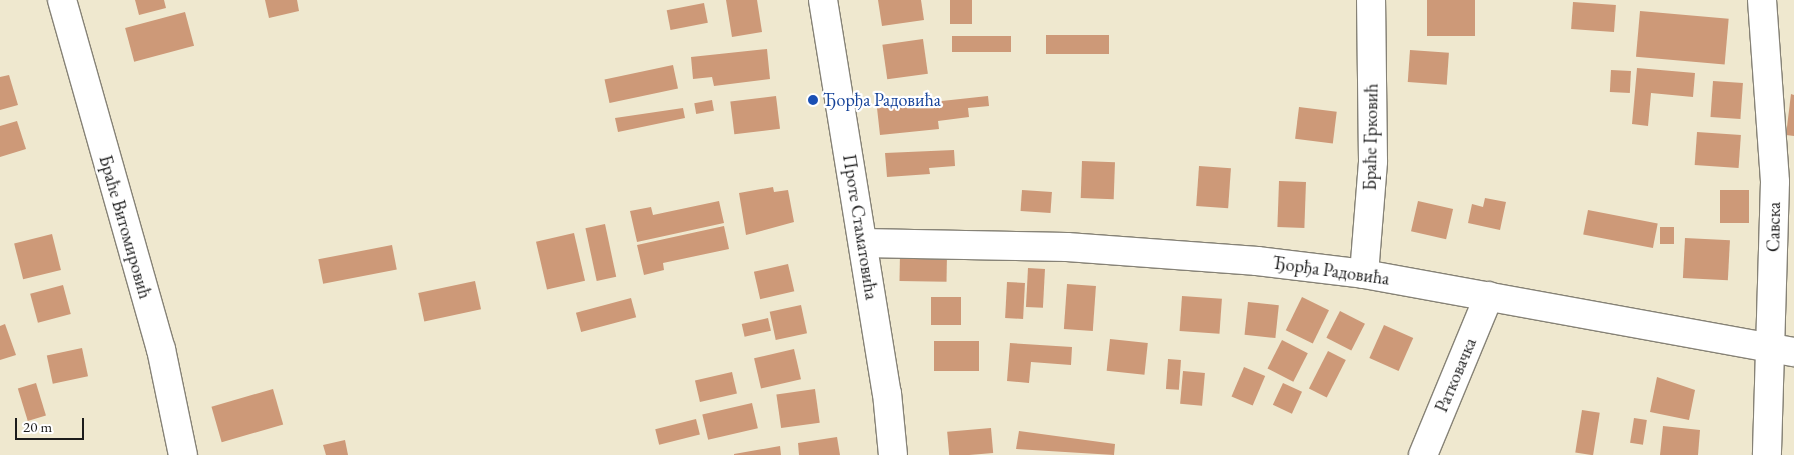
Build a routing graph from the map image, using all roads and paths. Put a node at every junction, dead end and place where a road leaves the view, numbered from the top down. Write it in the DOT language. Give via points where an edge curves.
graph roads {
  1 [pos="62,0"];
  2 [pos="823,0"];
  3 [pos="1371,0"];
  4 [pos="1762,0"];
  5 [pos="1784,183"];
  6 [pos="863,243"];
  7 [pos="1364,274"];
  8 [pos="1489,296"];
  9 [pos="1782,350"];
  10 [pos="183,455"];
  11 [pos="893,455"];
  12 [pos="1423,455"];
  13 [pos="1767,455"];
  1 -- 10 [label="street, Браће Витомировић" via="161,349"];
  2 -- 6 [label="street, Проте Стаматовића"];
  3 -- 7 [label="street, Браће Грковић" via="1373,160"];
  4 -- 5 [label="street, Савска"];
  5 -- 9 [label="street, Савска"];
  6 -- 7 [label="street, Ђорђа Радовића" via="1067,247"];
  6 -- 11 [label="street, Проте Стаматовића"];
  7 -- 8 [label="street, Ђорђа Радовића"];
  8 -- 9 [label="street, Ђорђа Радовића"];
  8 -- 12 [label="street, Ратковачка"];
  9 -- 13 [label="street, Савска"];
}
